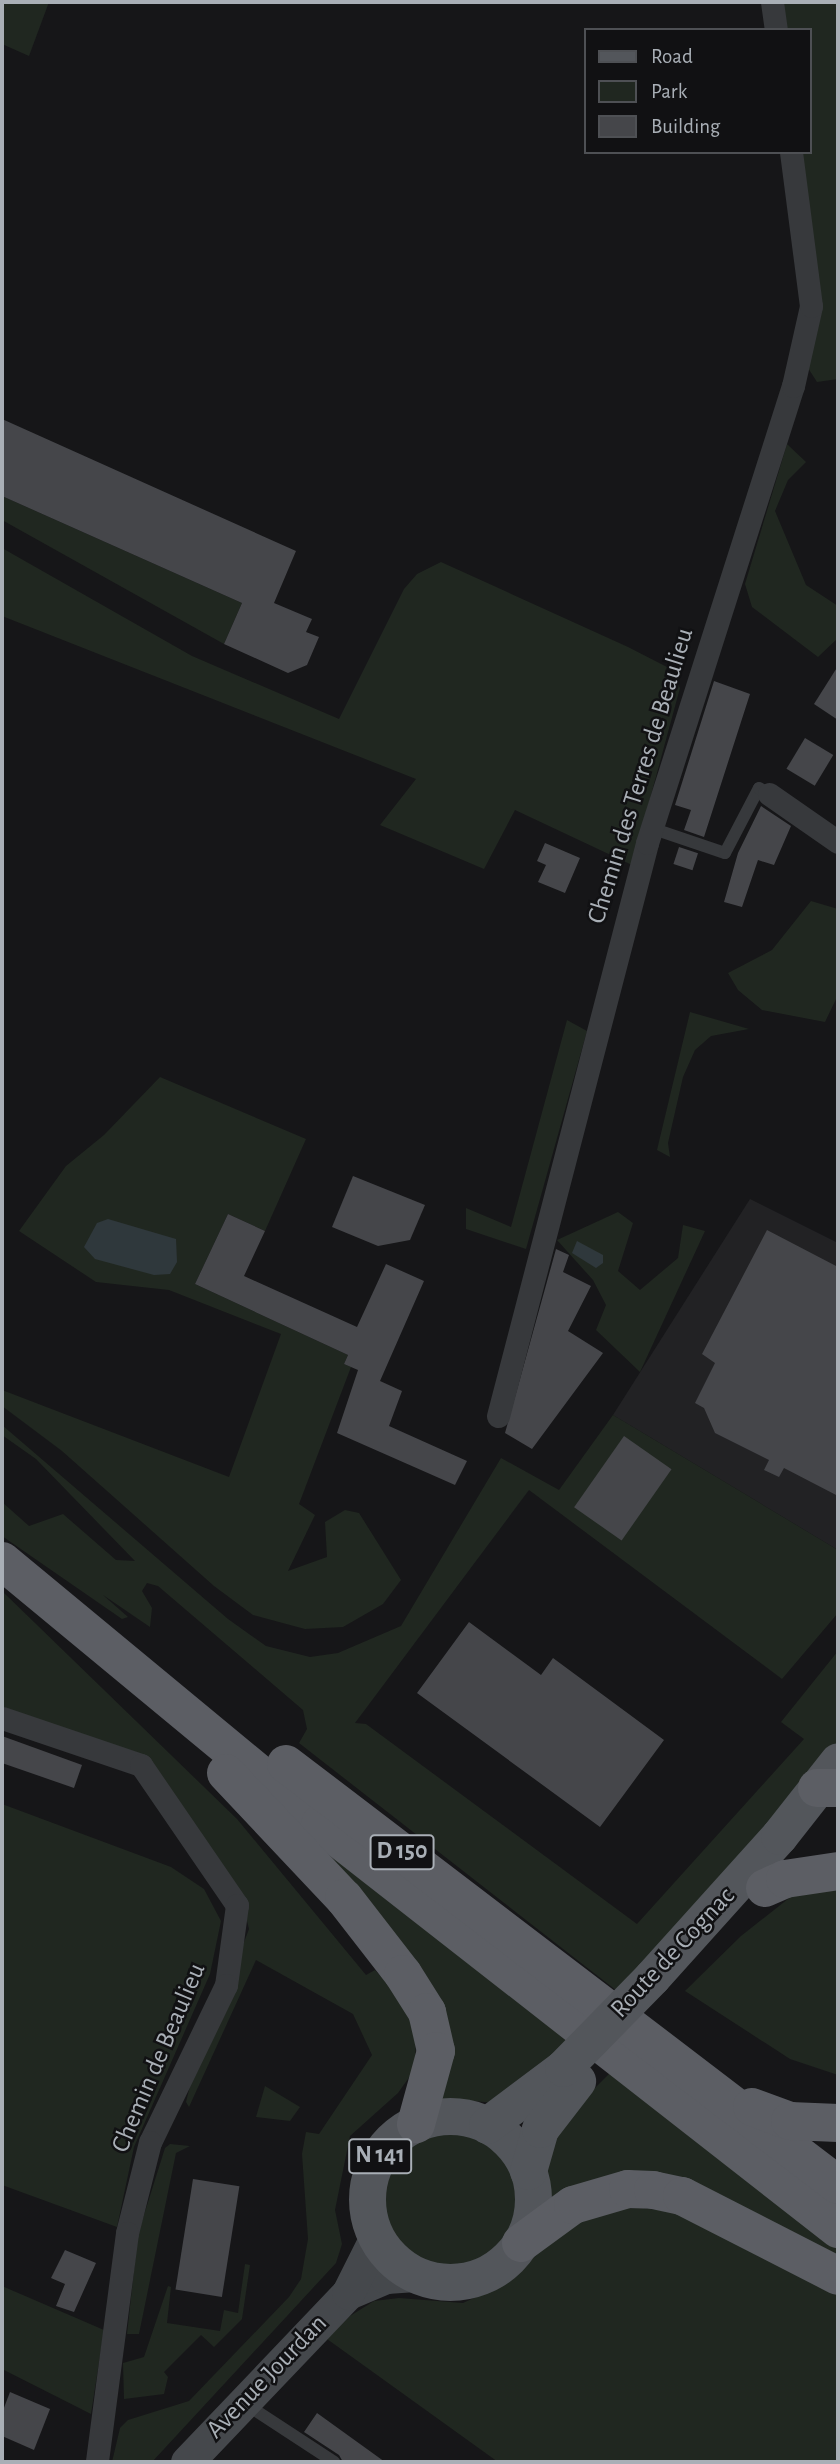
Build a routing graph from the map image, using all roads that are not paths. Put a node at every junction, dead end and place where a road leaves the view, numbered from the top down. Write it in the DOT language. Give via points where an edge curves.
graph roads {
  1 [pos="772,2"];
  2 [pos="776,28"];
  3 [pos="791,154"];
  4 [pos="769,794"];
  5 [pos="652,828"];
  6 [pos="838,842"];
  7 [pos="498,1416"];
  8 [pos="2,1559"];
  9 [pos="2,1571"];
  10 [pos="2,1718"];
  11 [pos="833,1784"];
  12 [pos="838,1871"];
  13 [pos="765,1888"];
  14 [pos="659,1984"];
  15 [pos="691,2072"];
  16 [pos="570,2075"];
  17 [pos="838,2123"];
  18 [pos="416,2124"];
  19 [pos="487,2125"];
  20 [pos="528,2171"];
  21 [pos="838,2185"];
  22 [pos="838,2229"];
  23 [pos="376,2237"];
  24 [pos="521,2243"];
  25 [pos="415,2275"];
  26 [pos="838,2276"];
  27 [pos="348,2293"];
  28 [pos="242,2401"];
  29 [pos="97,2462"];
  30 [pos="187,2462"];
  31 [pos="334,2462"];
  1 -- 2 [label="street"];
  3 -- 5 [label="street, Chemin des Terres de Beaulieu" via="811,306 793,386"];
  4 -- 5 [label="lane" via="759,788 725,853"];
  4 -- 6 [label="street"];
  5 -- 7 [label="street, Chemin des Terres de Beaulieu"];
  8 -- 15 [label="highway, D 150" via="114,1632"];
  8 -- 22 [label="highway, D 150" via="320,1824"];
  9 -- 18 [label="highway" via="39,1614 219,1765 344,1898 404,1974 427,2012 436,2051"];
  10 -- 29 [label="street, Chemin de Beaulieu" via="141,1765 237,1905 226,1985 150,2142 127,2233"];
  11 -- 13 [label="main road, Route de Cognac / N 141"];
  11 -- 14 [label="main road, Route de Cognac / N 141"];
  12 -- 13 [label="highway" via="785,1879"];
  13 -- 14 [label="main road, Route de Cognac / N 141"];
  14 -- 16 [label="main road, Route de Cognac / N 141"];
  15 -- 17 [label="highway" via="754,2108 790,2121"];
  15 -- 21 [label="highway, D 150"];
  16 -- 19 [label="main road, Route de Cognac / N 141"];
  16 -- 20 [label="main road, Route de Cognac / N 141" via="540,2129"];
  18 -- 19 [label="main road, N 141" via="452,2116"];
  18 -- 23 [label="main road, N 141" via="386,2149 369,2185 368,2212"];
  19 -- 20 [label="main road, N 141" via="505,2137"];
  20 -- 24 [label="main road, N 141" via="531,2220"];
  23 -- 25 [label="main road, N 141" via="390,2257"];
  23 -- 27 [label="main road, Avenue Jourdan"];
  24 -- 25 [label="main road, N 141" via="505,2262 483,2276 459,2282"];
  24 -- 26 [label="highway" via="573,2205 628,2189 653,2190 682,2196"];
  25 -- 27 [label="main road, Avenue Jourdan" via="386,2277"];
  27 -- 28 [label="main road, Avenue Jourdan"];
  28 -- 30 [label="main road, Avenue Jourdan"];
  28 -- 31 [label="lane"];
}
